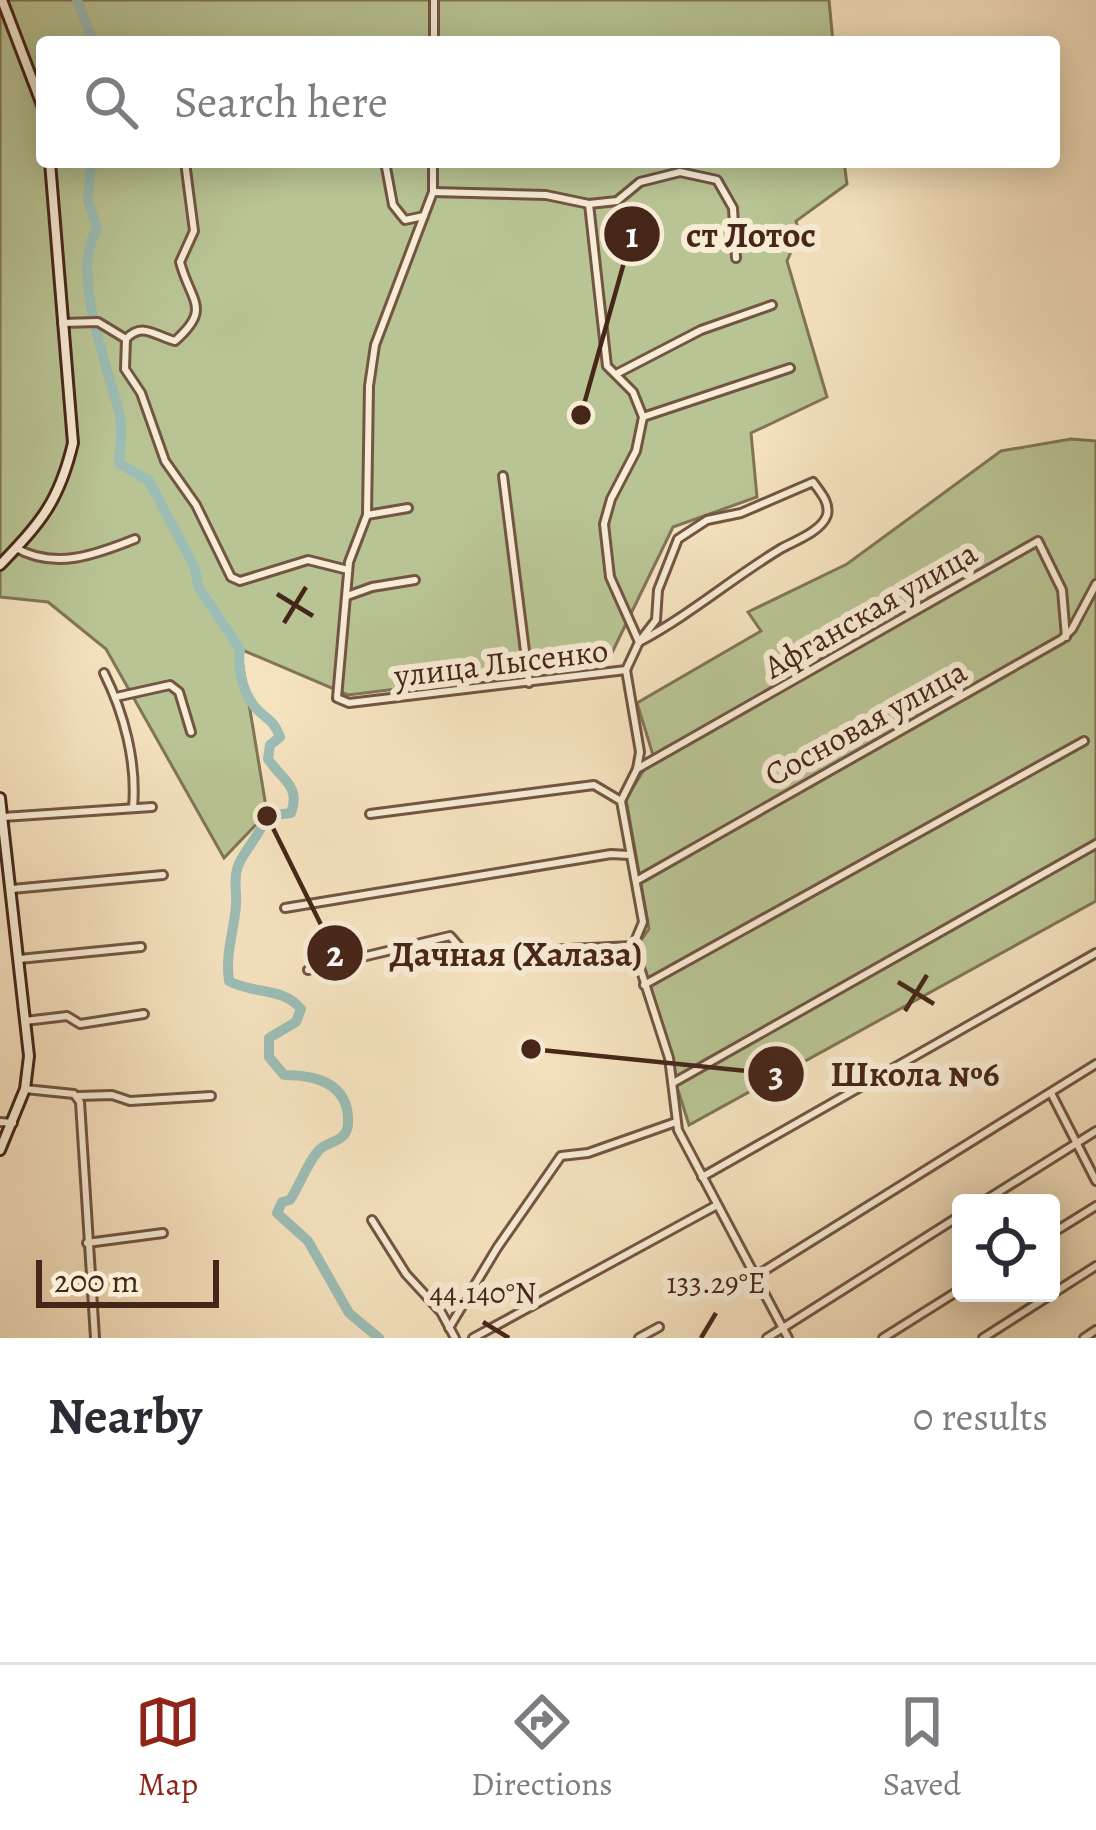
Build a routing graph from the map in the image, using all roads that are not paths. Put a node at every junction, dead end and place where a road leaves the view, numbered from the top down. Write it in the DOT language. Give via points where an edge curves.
graph roads {
  1 [pos="2,0"];
  2 [pos="434,0"];
  3 [pos="434,36"];
  4 [pos="36,89"];
  5 [pos="50,168"];
  6 [pos="186,168"];
  7 [pos="386,168"];
  8 [pos="433,168"];
  9 [pos="676,168"];
  10 [pos="673,174"];
  11 [pos="433,192"];
  12 [pos="589,204"];
  13 [pos="424,216"];
  14 [pos="736,258"];
  15 [pos="772,305"];
  16 [pos="62,323"];
  17 [pos="125,339"];
  18 [pos="790,368"];
  19 [pos="618,374"];
  20 [pos="643,417"];
  21 [pos="503,476"];
  22 [pos="408,508"];
  23 [pos="367,515"];
  24 [pos="135,539"];
  25 [pos="16,548"];
  26 [pos="0,565"];
  27 [pos="348,570"];
  28 [pos="415,580"];
  29 [pos="1096,584"];
  30 [pos="346,596"];
  31 [pos="1066,637"];
  32 [pos="639,641"];
  33 [pos="626,670"];
  34 [pos="104,673"];
  35 [pos="529,683"];
  36 [pos="116,697"];
  37 [pos="191,732"];
  38 [pos="1084,741"];
  39 [pos="637,769"];
  40 [pos="0,797"];
  41 [pos="621,801"];
  42 [pos="152,807"];
  43 [pos="133,808"];
  44 [pos="370,814"];
  45 [pos="3,818"];
  46 [pos="1096,844"];
  47 [pos="629,855"];
  48 [pos="163,874"];
  49 [pos="636,881"];
  50 [pos="12,889"];
  51 [pos="285,908"];
  52 [pos="633,946"];
  53 [pos="141,947"];
  54 [pos="1096,953"];
  55 [pos="20,958"];
  56 [pos="308,970"];
  57 [pos="644,985"];
  58 [pos="144,1014"];
  59 [pos="25,1021"];
  60 [pos="1096,1064"];
  61 [pos="673,1083"];
  62 [pos="25,1089"];
  63 [pos="1050,1092"];
  64 [pos="77,1096"];
  65 [pos="211,1096"];
  66 [pos="0,1122"];
  67 [pos="676,1122"];
  68 [pos="13,1123"];
  69 [pos="1096,1131"];
  70 [pos="1076,1143"];
  71 [pos="0,1150"];
  72 [pos="702,1177"];
  73 [pos="1096,1181"];
  74 [pos="995,1194"];
  75 [pos="717,1205"];
  76 [pos="1096,1206"];
  77 [pos="372,1220"];
  78 [pos="952,1221"];
  79 [pos="1060,1228"];
  80 [pos="163,1233"];
  81 [pos="87,1243"];
  82 [pos="1096,1266"];
  83 [pos="754,1277"];
  84 [pos="952,1295"];
  85 [pos="659,1327"];
  86 [pos="448,1328"];
  87 [pos="782,1328"];
  88 [pos="1096,1330"];
  89 [pos="95,1338"];
  90 [pos="454,1338"];
  91 [pos="473,1338"];
  92 [pos="639,1338"];
  93 [pos="767,1338"];
  94 [pos="788,1338"];
  95 [pos="883,1338"];
  96 [pos="983,1338"];
  97 [pos="1084,1338"];
  1 -- 4 [label="street"];
  2 -- 3 [label="street"];
  5 -- 16 [label="street"];
  6 -- 17 [label="street" via="194,231 181,262 199,307 195,323 175,341 143,328"];
  7 -- 13 [label="street" via="393,205 405,220"];
  8 -- 11 [label="street"];
  9 -- 10 [label="street"];
  10 -- 12 [label="street" via="640,182 617,201"];
  10 -- 14 [label="street" via="717,180 725,190"];
  11 -- 12 [label="street"];
  11 -- 13 [label="street, улица Лысенко"];
  12 -- 19 [label="street" via="607,366"];
  13 -- 23 [label="street, улица Лысенко" via="375,345"];
  15 -- 19 [label="street" via="701,330"];
  16 -- 17 [label="street" via="98,322"];
  16 -- 25 [label="street" via="73,443 52,506"];
  17 -- 27 [label="street" via="125,369 165,461 232,578 308,560"];
  18 -- 20 [label="street"];
  19 -- 20 [label="street"];
  20 -- 32 [label="street" via="604,524 610,577"];
  21 -- 35 [label="street"];
  22 -- 23 [label="street"];
  23 -- 27 [label="street, улица Лысенко"];
  24 -- 25 [label="street" via="56,560"];
  25 -- 26 [label="street"];
  27 -- 30 [label="street, улица Лысенко"];
  28 -- 30 [label="street"];
  29 -- 31 [label="street"];
  30 -- 35 [label="street, улица Лысенко" via="339,700"];
  31 -- 39 [label="street, Афганская улица" via="1062,590 1038,542"];
  31 -- 49 [label="street, Сосновая улица"];
  32 -- 32 [label="street" via="821,525 826,499 813,482 678,538 656,620"];
  32 -- 33 [label="street"];
  33 -- 35 [label="street, улица Лысенко"];
  33 -- 39 [label="street, улица Лысенко"];
  34 -- 36 [label="street"];
  36 -- 37 [label="street" via="170,685"];
  36 -- 43 [label="street" via="135,779"];
  38 -- 57 [label="street"];
  39 -- 41 [label="street"];
  40 -- 45 [label="street"];
  41 -- 44 [label="street" via="594,784"];
  41 -- 47 [label="street"];
  42 -- 43 [label="street"];
  43 -- 45 [label="street"];
  45 -- 50 [label="street"];
  46 -- 61 [label="street"];
  47 -- 49 [label="street"];
  47 -- 51 [label="street"];
  48 -- 50 [label="street"];
  49 -- 52 [label="street" via="643,922"];
  50 -- 55 [label="street"];
  52 -- 56 [label="street" via="477,962 450,936"];
  52 -- 57 [label="street"];
  53 -- 55 [label="street"];
  54 -- 72 [label="street"];
  55 -- 59 [label="street"];
  57 -- 61 [label="street"];
  58 -- 59 [label="street" via="80,1024 67,1016"];
  59 -- 62 [label="street"];
  60 -- 63 [label="street"];
  61 -- 67 [label="street"];
  62 -- 64 [label="street"];
  62 -- 68 [label="street"];
  63 -- 70 [label="street"];
  63 -- 83 [label="street"];
  64 -- 65 [label="street"];
  64 -- 81 [label="street"];
  66 -- 68 [label="street"];
  67 -- 72 [label="street"];
  67 -- 86 [label="street" via="561,1156"];
  68 -- 71 [label="street"];
  69 -- 70 [label="street"];
  70 -- 73 [label="street"];
  70 -- 74 [label="street"];
  72 -- 75 [label="street"];
  75 -- 83 [label="street"];
  75 -- 91 [label="street"];
  76 -- 79 [label="street"];
  77 -- 86 [label="street"];
  78 -- 87 [label="street"];
  80 -- 81 [label="street"];
  81 -- 89 [label="street"];
  82 -- 96 [label="street"];
  83 -- 87 [label="street"];
  84 -- 95 [label="street"];
  85 -- 92 [label="street"];
  86 -- 90 [label="street"];
  87 -- 93 [label="street"];
  87 -- 94 [label="street"];
  88 -- 97 [label="street"];
}
